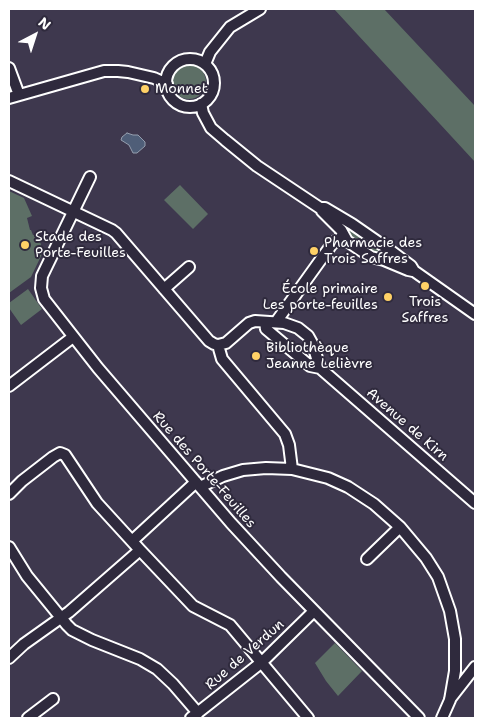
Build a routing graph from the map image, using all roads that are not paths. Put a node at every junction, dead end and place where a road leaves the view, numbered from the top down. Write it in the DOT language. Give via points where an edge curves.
graph roads {
  1 [pos="260,9"];
  2 [pos="242,13"];
  3 [pos="205,64"];
  4 [pos="9,68"];
  5 [pos="166,84"];
  6 [pos="19,95"];
  7 [pos="9,98"];
  8 [pos="200,104"];
  9 [pos="90,177"];
  10 [pos="9,182"];
  11 [pos="72,212"];
  12 [pos="345,230"];
  13 [pos="388,249"];
  14 [pos="382,260"];
  15 [pos="190,267"];
  16 [pos="414,271"];
  17 [pos="164,289"];
  18 [pos="475,314"];
  19 [pos="265,322"];
  20 [pos="276,322"];
  21 [pos="73,337"];
  22 [pos="218,345"];
  23 [pos="320,368"];
  24 [pos="9,386"];
  25 [pos="292,469"];
  26 [pos="198,484"];
  27 [pos="9,494"];
  28 [pos="475,503"];
  29 [pos="400,527"];
  30 [pos="132,541"];
  31 [pos="9,547"];
  32 [pos="140,550"];
  33 [pos="367,559"];
  34 [pos="314,611"];
  35 [pos="60,618"];
  36 [pos="9,658"];
  37 [pos="262,662"];
  38 [pos="475,667"];
  39 [pos="53,699"];
  40 [pos="450,700"];
  41 [pos="194,716"];
  42 [pos="28,718"];
  43 [pos="308,718"];
  44 [pos="419,718"];
  45 [pos="442,718"];
  1 -- 2 [label="street"];
  2 -- 3 [label="street" via="220,38"];
  3 -- 5 [label="street" via="194,59 182,60 170,70"];
  3 -- 8 [label="street" via="211,70 214,86 207,100"];
  4 -- 6 [label="street"];
  5 -- 6 [label="street" via="128,72 104,71"];
  5 -- 8 [label="street" via="178,103 185,106"];
  6 -- 7 [label="street"];
  8 -- 12 [label="street" via="207,121 225,140 257,166 320,208 325,208"];
  9 -- 11 [label="street"];
  10 -- 11 [label="street"];
  11 -- 17 [label="street" via="116,234"];
  11 -- 21 [label="street, Rue des Porte-Feuilles" via="42,276 40,288 44,299"];
  12 -- 13 [label="street" via="352,224"];
  12 -- 14 [label="street" via="347,241 371,257"];
  12 -- 20 [label="street"];
  13 -- 14 [label="street"];
  13 -- 16 [label="street"];
  14 -- 16 [label="street"];
  15 -- 17 [label="street"];
  16 -- 18 [label="street"];
  17 -- 22 [label="street" via="209,341"];
  19 -- 20 [label="street"];
  19 -- 22 [label="street" via="255,321 226,343"];
  19 -- 23 [label="street, Avenue de Kirn" via="266,329 310,366"];
  20 -- 23 [label="street" via="298,328 308,336"];
  21 -- 24 [label="street"];
  21 -- 26 [label="street, Rue des Porte-Feuilles"];
  22 -- 25 [label="street" via="222,358 285,434"];
  23 -- 28 [label="street, Avenue de Kirn"];
  25 -- 26 [label="street" via="243,470"];
  25 -- 29 [label="street" via="348,487"];
  26 -- 30 [label="street"];
  26 -- 34 [label="street, Rue des Porte-Feuilles"];
  27 -- 30 [label="street" via="60,453 97,503"];
  29 -- 33 [label="street"];
  29 -- 40 [label="street" via="438,577 450,611 455,639 455,671"];
  30 -- 32 [label="street"];
  31 -- 35 [label="street"];
  32 -- 35 [label="street"];
  32 -- 37 [label="street" via="193,606 230,625"];
  34 -- 37 [label="street, Rue de Verdun"];
  34 -- 44 [label="street, Rue des Porte-Feuilles"];
  35 -- 36 [label="street"];
  35 -- 41 [label="street" via="72,630 157,669 173,684"];
  37 -- 41 [label="street, Rue de Verdun"];
  37 -- 43 [label="street"];
  38 -- 40 [label="street"];
  39 -- 42 [label="street"];
  40 -- 45 [label="street"];
}
